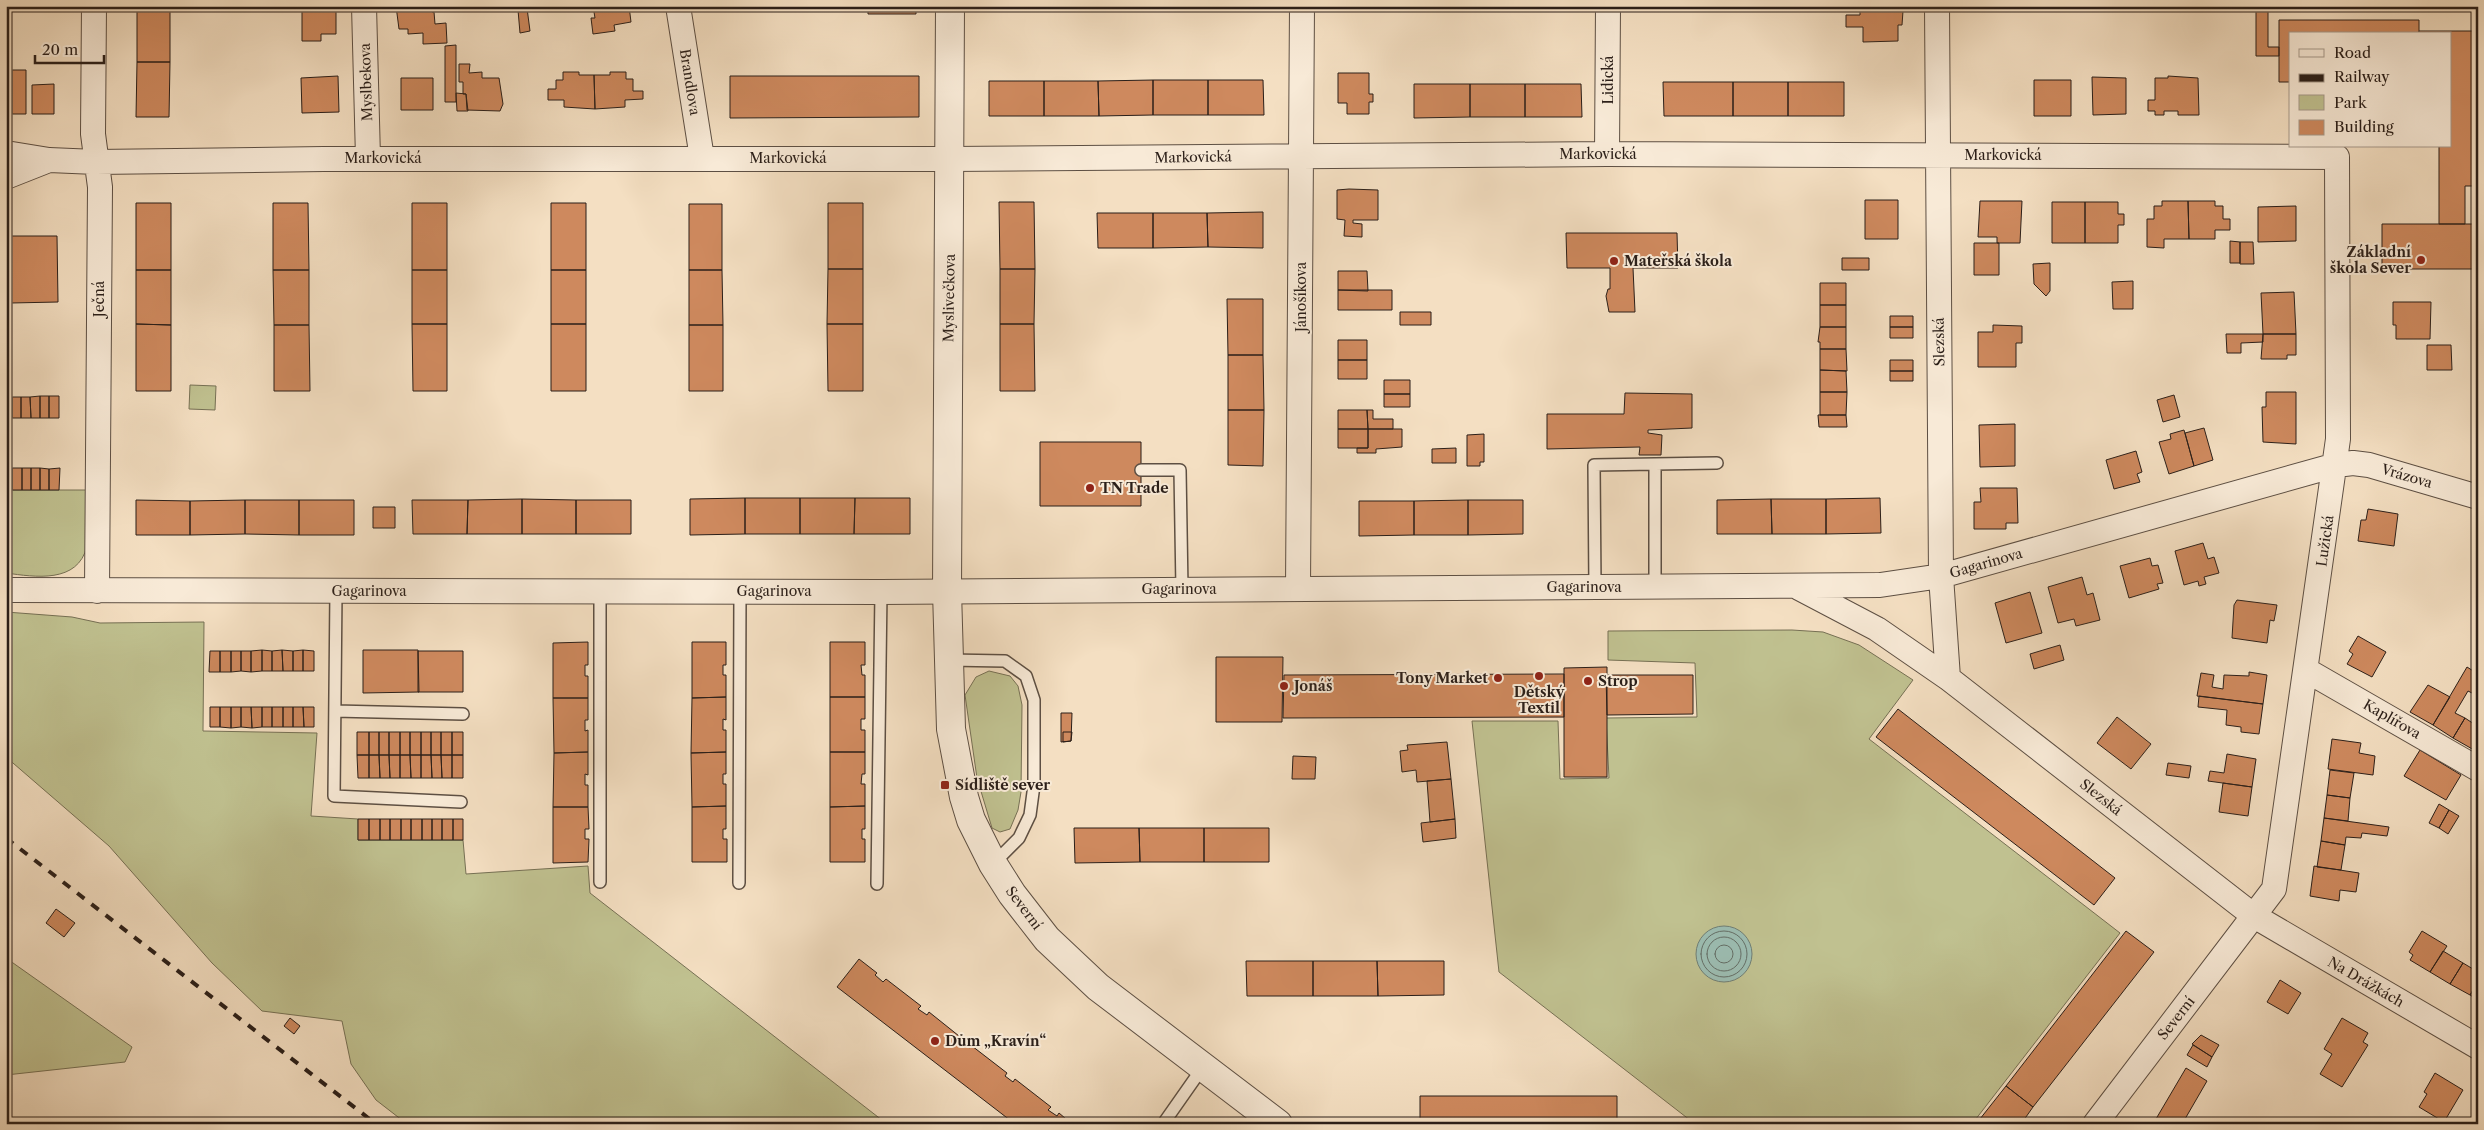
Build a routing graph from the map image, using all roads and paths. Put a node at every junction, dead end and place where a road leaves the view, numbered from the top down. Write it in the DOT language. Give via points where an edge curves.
graph roads {
  1 [pos="94,6"];
  2 [pos="364,6"];
  3 [pos="678,6"];
  4 [pos="950,6"];
  5 [pos="1302,6"];
  6 [pos="1608,6"];
  7 [pos="1937,6"];
  8 [pos="6,153"];
  9 [pos="1607,154"];
  10 [pos="1937,155"];
  11 [pos="1302,156"];
  12 [pos="2337,157"];
  13 [pos="368,158"];
  14 [pos="702,158"];
  15 [pos="950,159"];
  16 [pos="49,160"];
  17 [pos="96,162"];
  18 [pos="6,177"];
  19 [pos="1717,463"];
  20 [pos="1655,464"];
  21 [pos="2336,465"];
  22 [pos="1141,470"];
  23 [pos="2478,497"];
  24 [pos="1941,576"];
  25 [pos="1595,587"];
  26 [pos="1655,587"];
  27 [pos="1796,587"];
  28 [pos="1298,588"];
  29 [pos="1182,589"];
  30 [pos="6,590"];
  31 [pos="946,590"];
  32 [pos="97,591"];
  33 [pos="336,591"];
  34 [pos="600,591"];
  35 [pos="740,591"];
  36 [pos="881,592"];
  37 [pos="949,660"];
  38 [pos="2306,670"];
  39 [pos="1948,678"];
  40 [pos="335,711"];
  41 [pos="463,714"];
  42 [pos="2478,769"];
  43 [pos="461,802"];
  44 [pos="993,864"];
  45 [pos="600,882"];
  46 [pos="739,884"];
  47 [pos="877,884"];
  48 [pos="2254,916"];
  49 [pos="2478,1047"];
  50 [pos="1204,1066"];
  51 [pos="2099,1122"];
  52 [pos="1162,1124"];
  53 [pos="1278,1124"];
  1 -- 17 [label="street, Ječná" via="93,134"];
  2 -- 13 [label="street, Myslbekova"];
  3 -- 14 [label="street, Brandlova"];
  4 -- 15 [label="street, Myslivečkova"];
  5 -- 11 [label="street, Jánošíkova"];
  6 -- 9 [label="street, Lidická"];
  7 -- 10 [label="street, Slezská"];
  8 -- 16 [label="street, Markovická"];
  9 -- 10 [label="street, Markovická"];
  9 -- 11 [label="street, Markovická"];
  10 -- 12 [label="street, Markovická"];
  10 -- 24 [label="street, Slezská"];
  11 -- 15 [label="street, Markovická"];
  11 -- 28 [label="street, Jánošíkova"];
  12 -- 21 [label="street, Lužická"];
  13 -- 14 [label="street, Markovická"];
  13 -- 17 [label="street, Markovická"];
  14 -- 15 [label="street, Markovická"];
  15 -- 31 [label="street, Myslivečkova"];
  16 -- 17 [label="street, Markovická"];
  16 -- 18 [label="street, Markovická"];
  17 -- 32 [label="street, Ječná" via="100,187"];
  19 -- 20 [label="lane"];
  20 -- 25 [label="lane" via="1594,464"];
  20 -- 26 [label="lane"];
  21 -- 23 [label="street, Vrázova" via="2369,465"];
  21 -- 24 [label="street, Gagarinova"];
  21 -- 38 [label="street, Lužická"];
  22 -- 29 [label="lane" via="1180,470"];
  24 -- 27 [label="street, Gagarinova" via="1880,585"];
  24 -- 39 [label="street, Slezská"];
  25 -- 26 [label="street, Gagarinova"];
  25 -- 28 [label="street, Gagarinova"];
  26 -- 27 [label="street, Gagarinova"];
  27 -- 39 [label="street, Slezská" via="1877,629"];
  28 -- 29 [label="street, Gagarinova"];
  29 -- 31 [label="street, Gagarinova"];
  30 -- 32 [label="street, Gagarinova"];
  31 -- 36 [label="street, Gagarinova"];
  31 -- 37 [label="street, Severní"];
  32 -- 33 [label="street, Gagarinova"];
  33 -- 34 [label="street, Gagarinova"];
  33 -- 40 [label="lane"];
  34 -- 35 [label="street, Gagarinova"];
  34 -- 45 [label="lane"];
  35 -- 36 [label="street, Gagarinova"];
  35 -- 46 [label="lane"];
  36 -- 47 [label="lane"];
  37 -- 44 [label="street, Severní" via="951,729 957,765 971,820"];
  37 -- 44 [label="lane" via="1005,661 1026,676 1034,700 1034,786 1030,815 1016,843"];
  38 -- 42 [label="street, Kaplířova"];
  38 -- 48 [label="street, Lužická" via="2274,889"];
  39 -- 48 [label="street, Slezská"];
  40 -- 41 [label="lane"];
  40 -- 43 [label="lane" via="334,796"];
  44 -- 50 [label="street, Severní" via="1027,914 1069,961 1098,987"];
  48 -- 49 [label="street, Na Drážkách"];
  48 -- 51 [label="street, Severní"];
  50 -- 52 [label="lane"];
  50 -- 53 [label="street, Severní"];
}
